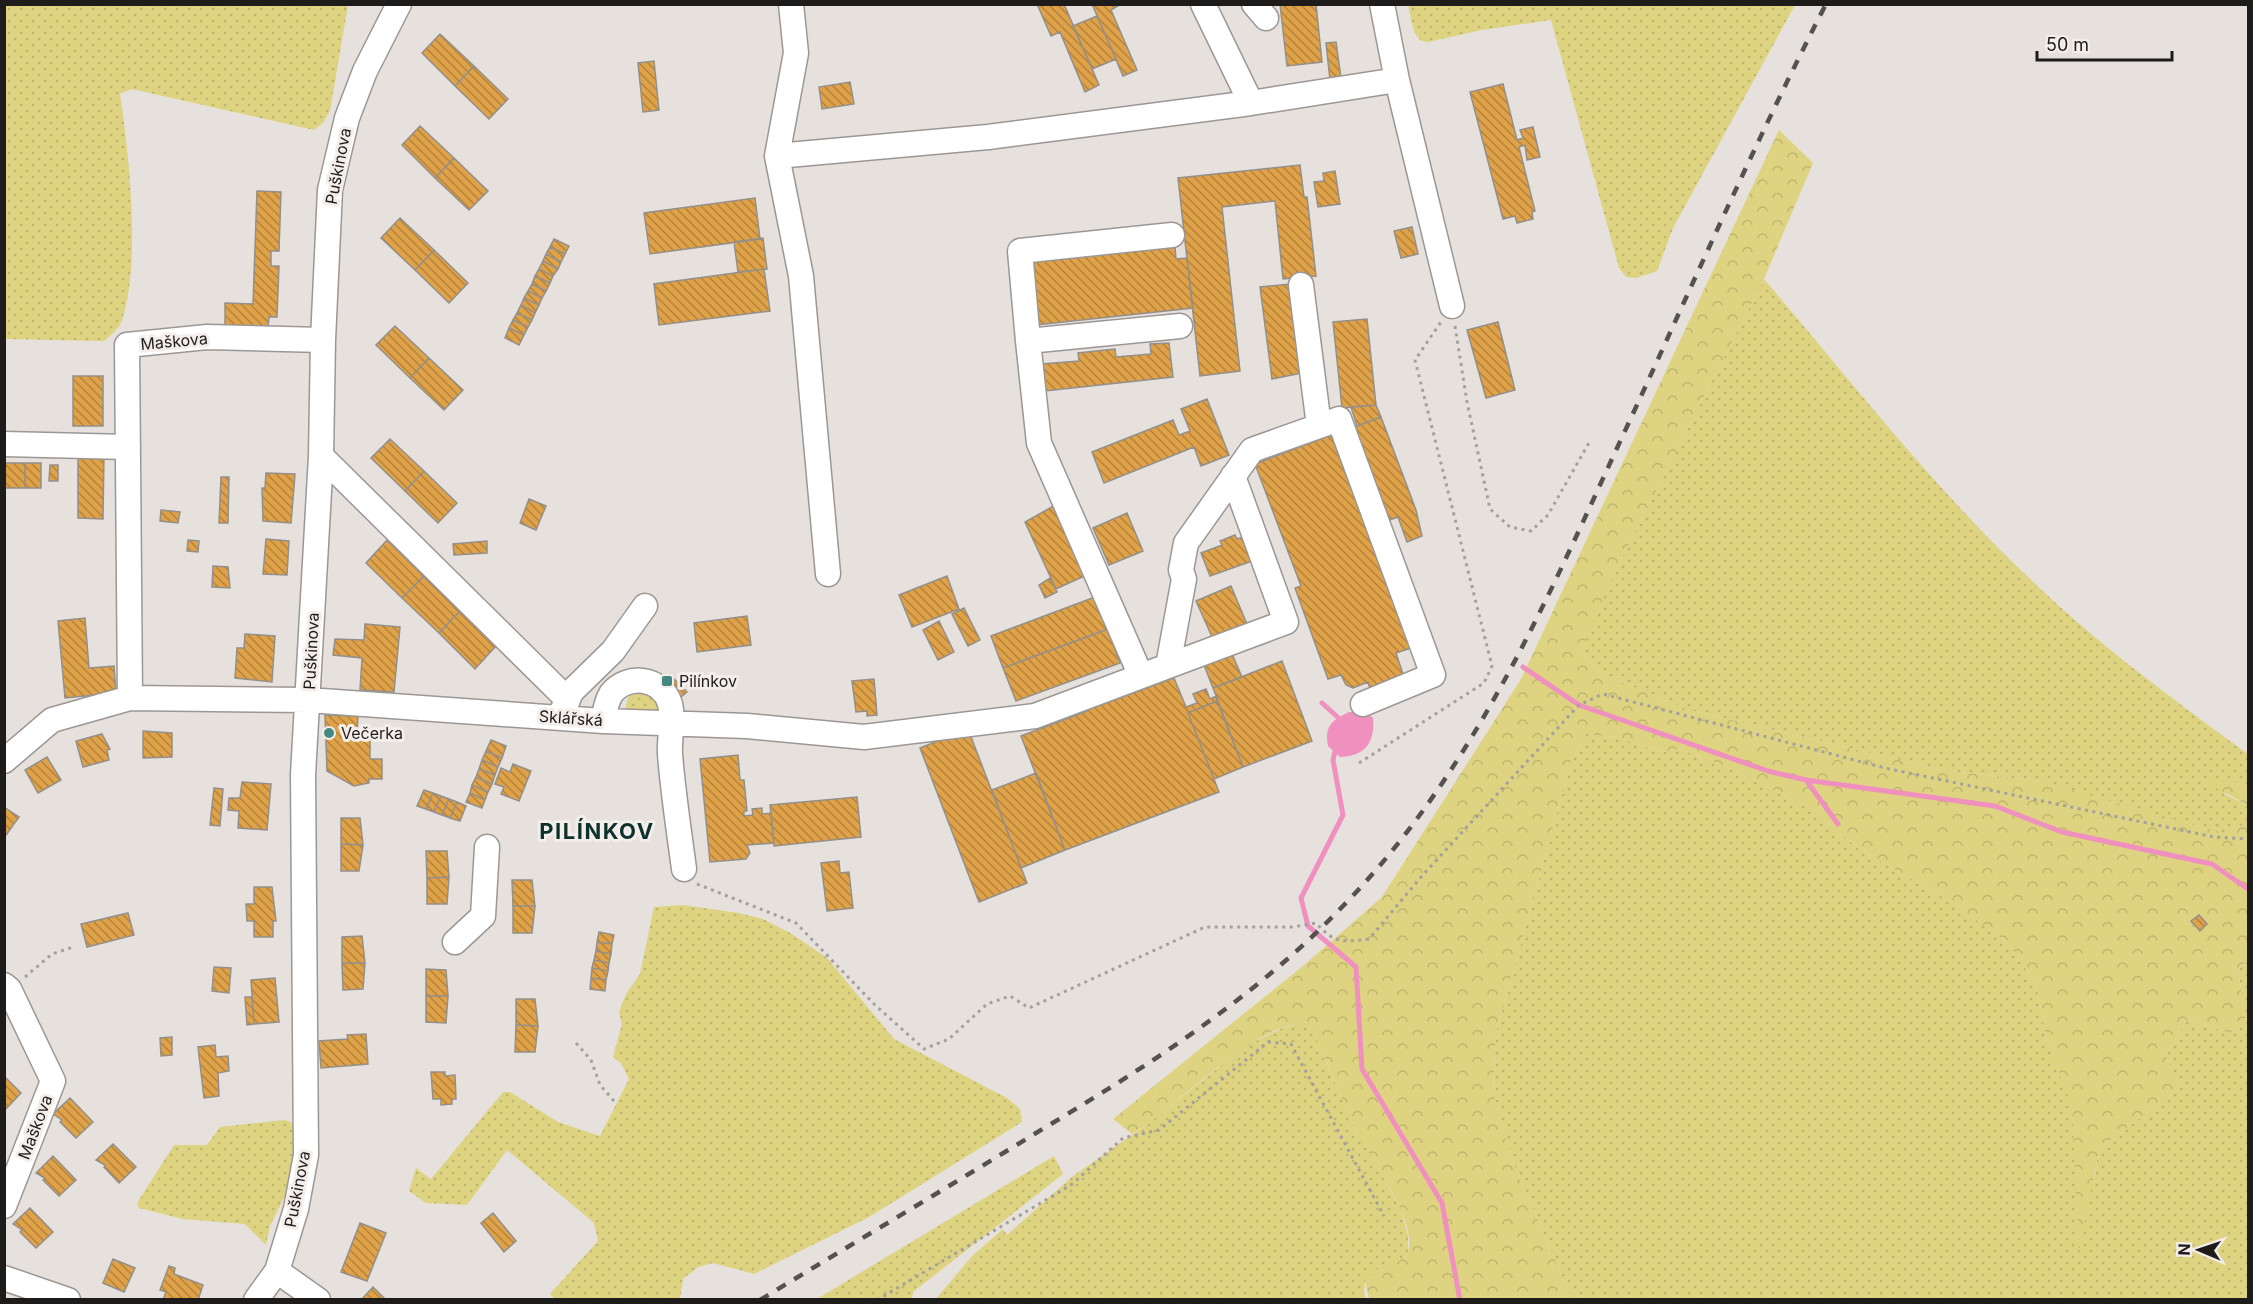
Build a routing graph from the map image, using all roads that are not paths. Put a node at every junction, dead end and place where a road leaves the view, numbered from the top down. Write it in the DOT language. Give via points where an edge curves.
graph roads {
  1 [pos="399,4"];
  2 [pos="791,4"];
  3 [pos="1203,4"];
  4 [pos="1382,4"];
  5 [pos="1397,80"];
  6 [pos="1251,103"];
  7 [pos="777,156"];
  8 [pos="1172,235"];
  9 [pos="1301,285"];
  10 [pos="1452,306"];
  11 [pos="1180,326"];
  12 [pos="322,340"];
  13 [pos="1028,341"];
  14 [pos="1319,426"];
  15 [pos="4,444"];
  16 [pos="128,447"];
  17 [pos="321,456"];
  18 [pos="1233,476"];
  19 [pos="828,574"];
  20 [pos="645,606"];
  21 [pos="1168,666"];
  22 [pos="1141,676"];
  23 [pos="130,698"];
  24 [pos="309,700"];
  25 [pos="1363,704"];
  26 [pos="563,708"];
  27 [pos="603,720"];
  28 [pos="672,722"];
  29 [pos="4,761"];
  30 [pos="487,847"];
  31 [pos="684,869"];
  32 [pos="455,942"];
  33 [pos="7,987"];
  34 [pos="4,1206"];
  35 [pos="278,1271"];
  36 [pos="4,1278"];
  37 [pos="68,1299"];
  38 [pos="256,1299"];
  39 [pos="318,1299"];
  1 -- 12 [label="street, Puškinova" via="365,71 347,118 330,190"];
  2 -- 7 [label="street" via="796,53"];
  3 -- 6 [label="street"];
  4 -- 5 [label="street"];
  5 -- 6 [label="street"];
  5 -- 10 [label="street"];
  6 -- 7 [label="street" via="988,137"];
  7 -- 19 [label="street" via="801,276"];
  8 -- 13 [label="street" via="1020,251"];
  9 -- 14 [label="street"];
  11 -- 13 [label="street"];
  12 -- 16 [label="street, Maškova" via="207,337 127,345"];
  12 -- 17 [label="street, Puškinova"];
  13 -- 22 [label="street" via="1039,443"];
  14 -- 18 [label="street" via="1252,450"];
  14 -- 25 [label="street" via="1339,419 1433,675"];
  15 -- 16 [label="street"];
  16 -- 23 [label="street, Maškova"];
  17 -- 24 [label="street, Puškinova"];
  17 -- 26 [label="street"];
  18 -- 21 [label="street" via="1186,543 1181,570 1184,579"];
  18 -- 21 [label="street, Sklářská" via="1286,622"];
  20 -- 26 [label="street" via="613,651 572,691"];
  21 -- 22 [label="street, Sklářská"];
  22 -- 28 [label="street, Sklářská" via="1035,716 864,737"];
  23 -- 24 [label="street"];
  23 -- 29 [label="street" via="52,720"];
  24 -- 26 [label="street, Sklářská"];
  24 -- 35 [label="street, Puškinova" via="303,775 306,1155"];
  26 -- 27 [label="street, Sklářská"];
  27 -- 28 [label="street, Sklářská"];
  27 -- 28 [label="street" via="616,688 635,680 661,687 670,703"];
  28 -- 31 [label="street" via="670,755"];
  30 -- 32 [label="street" via="483,916"];
  33 -- 34 [label="street, Maškova" via="53,1081"];
  35 -- 38 [label="street, Puškinova"];
  35 -- 39 [label="street"];
  36 -- 37 [label="street"];
}
